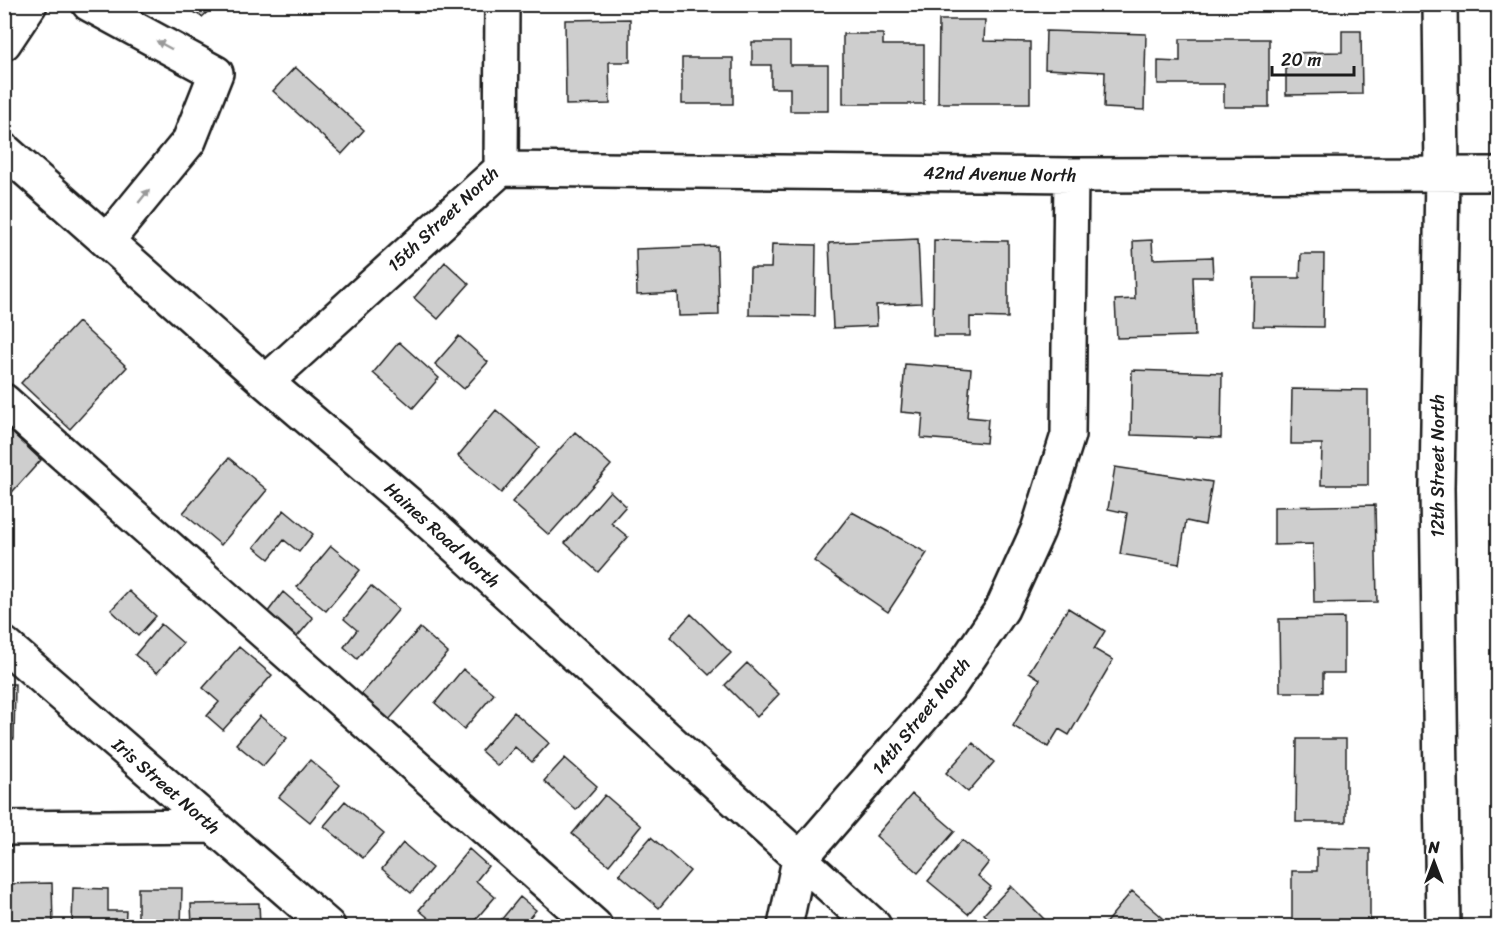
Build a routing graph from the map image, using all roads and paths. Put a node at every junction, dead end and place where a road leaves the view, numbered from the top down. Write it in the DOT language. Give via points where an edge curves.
graph roads {
  1 [pos="30,4"];
  2 [pos="89,4"];
  3 [pos="502,4"];
  4 [pos="1440,4"];
  5 [pos="4,42"];
  6 [pos="4,150"];
  7 [pos="501,169"];
  8 [pos="1442,174"];
  9 [pos="1498,174"];
  10 [pos="1071,175"];
  11 [pos="107,241"];
  12 [pos="266,381"];
  13 [pos="4,401"];
  14 [pos="4,644"];
  15 [pos="212,826"];
  16 [pos="4,828"];
  17 [pos="799,860"];
  18 [pos="328,927"];
  19 [pos="595,927"];
  20 [pos="785,927"];
  21 [pos="874,927"];
  22 [pos="1443,927"];
  1 -- 5 [label="street"];
  11 -- 2 [label="street, one-way" via="189,141 216,73"];
  3 -- 7 [label="street, 15th Street North"];
  4 -- 8 [label="street, 12th Street North"];
  6 -- 11 [label="street, Haines Road North"];
  7 -- 10 [label="street, 42nd Avenue North"];
  7 -- 12 [label="street, 15th Street North"];
  8 -- 9 [label="street, 42nd Avenue North"];
  8 -- 10 [label="street, 42nd Avenue North"];
  8 -- 22 [label="street, 12th Street North" via="1437,488"];
  10 -- 17 [label="street, 14th Street North" via="1068,435 1038,530 1002,609 951,684"];
  11 -- 12 [label="street, Haines Road North"];
  12 -- 17 [label="street, Haines Road North" via="419,513"];
  13 -- 19 [label="street"];
  14 -- 15 [label="street, Iris Street North"];
  15 -- 16 [label="street"];
  15 -- 18 [label="street, Iris Street North"];
  17 -- 20 [label="street, 14th Street North"];
  17 -- 21 [label="street, Haines Road North"];
}
